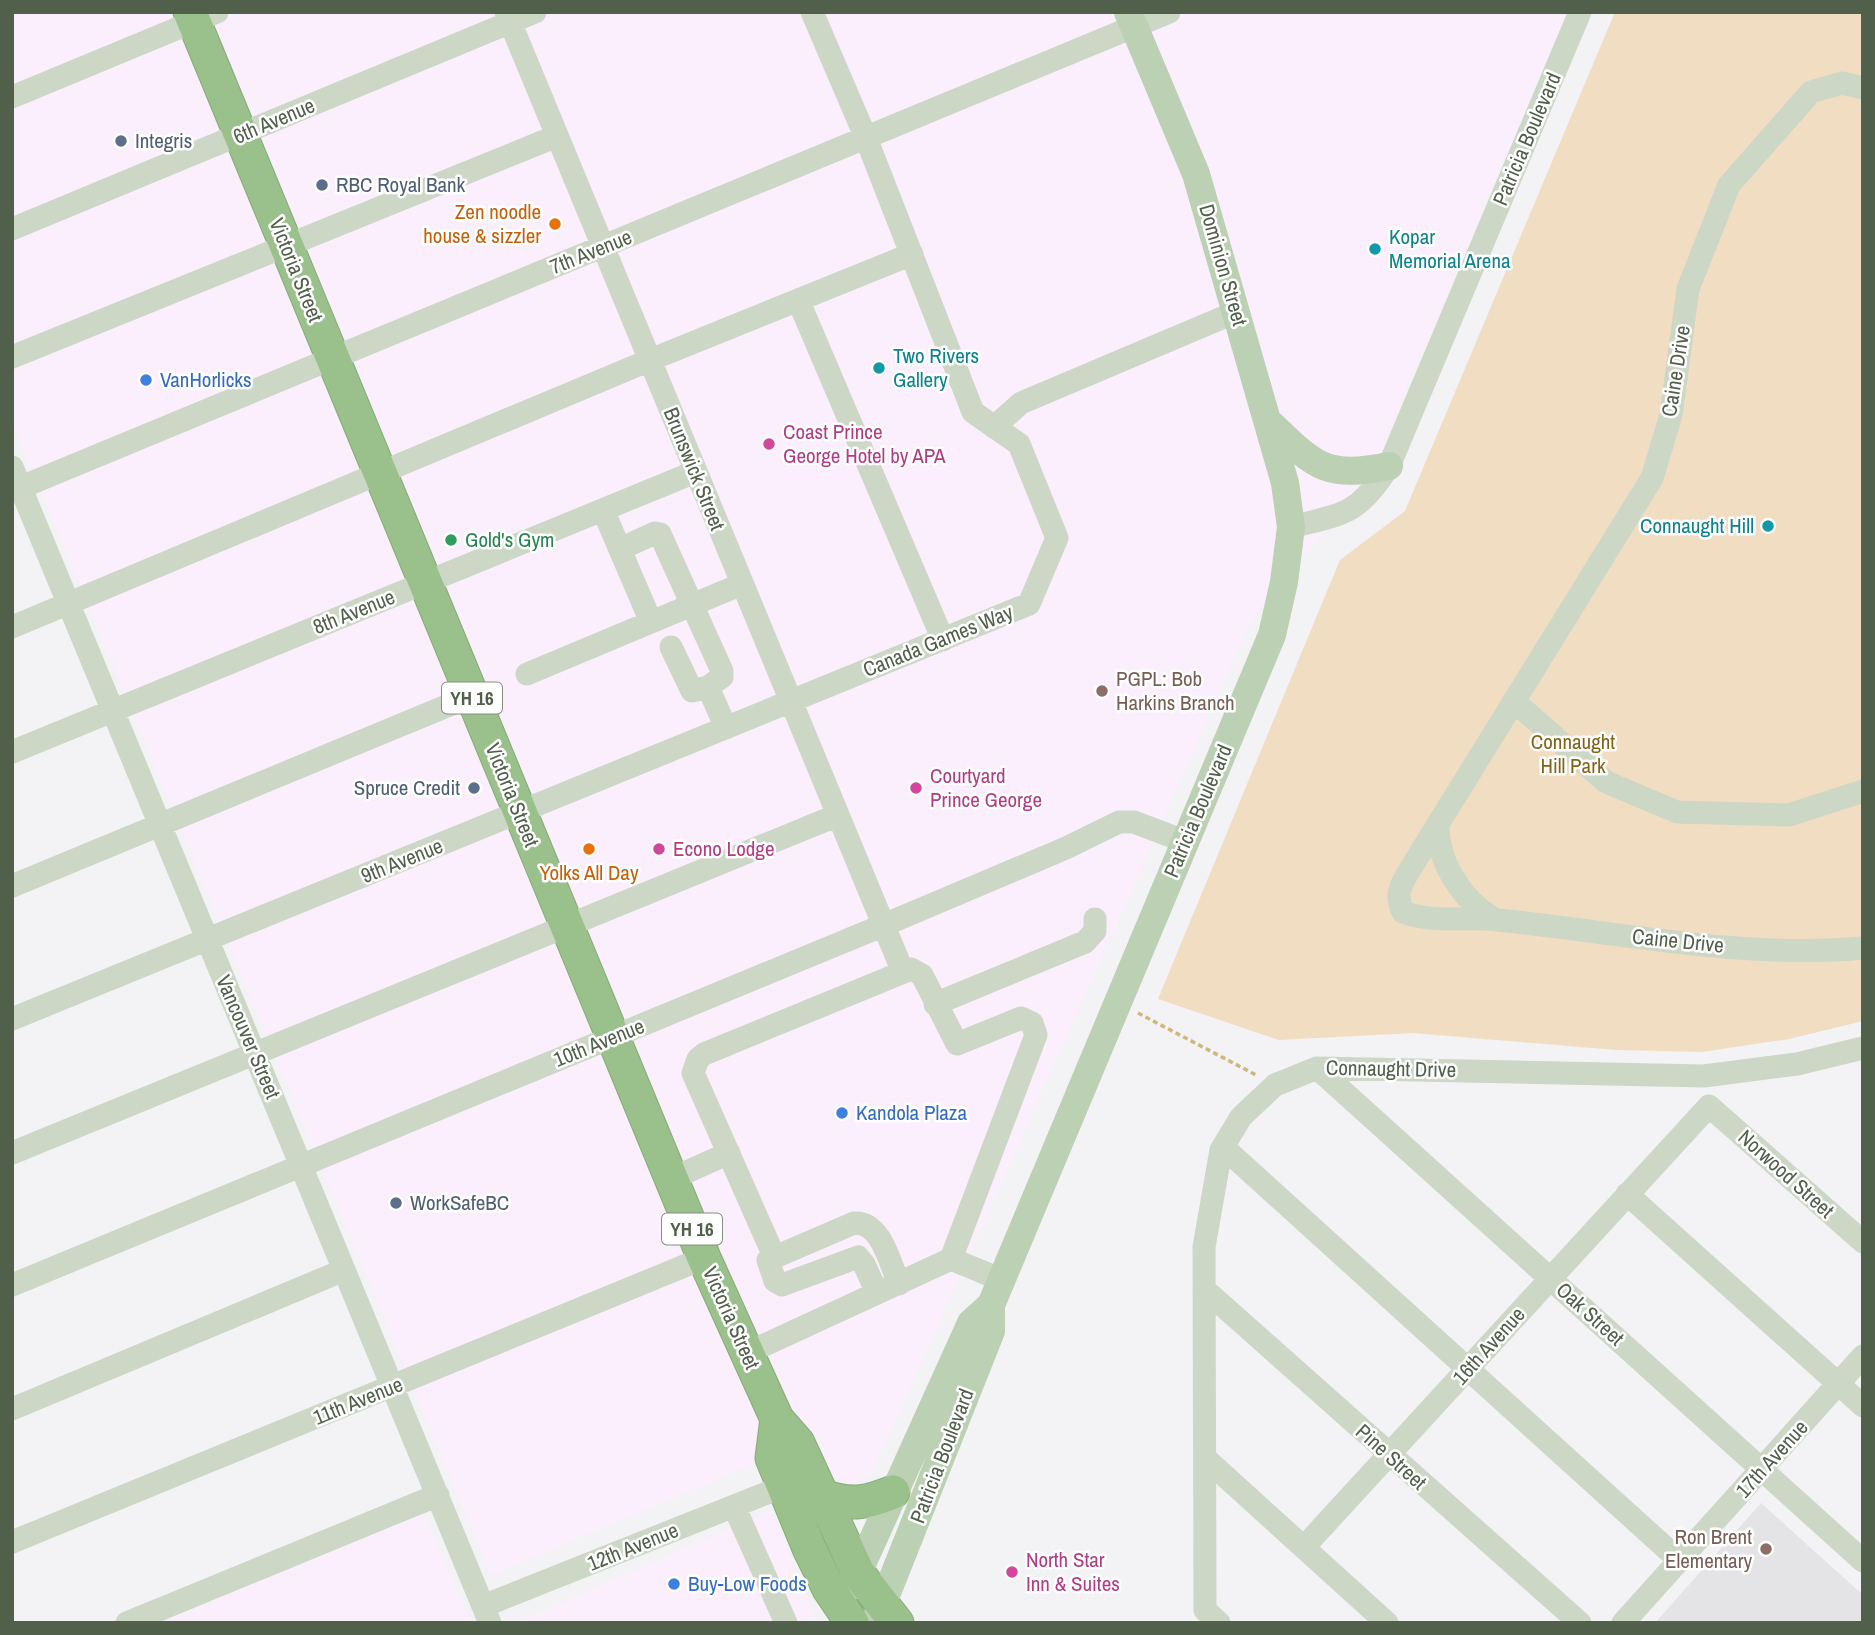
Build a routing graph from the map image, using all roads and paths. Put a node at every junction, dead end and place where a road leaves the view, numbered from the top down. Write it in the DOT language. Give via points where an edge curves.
graph roads {
  1 [pos="536,12"];
  2 [pos="812,12"];
  3 [pos="1169,12"];
  4 [pos="1580,12"];
  5 [pos="201,15"];
  6 [pos="508,17"];
  7 [pos="1130,20"];
  8 [pos="1863,88"];
  9 [pos="12,97"];
  10 [pos="241,135"];
  11 [pos="557,136"];
  12 [pos="866,138"];
  13 [pos="12,229"];
  14 [pos="285,243"];
  15 [pos="603,247"];
  16 [pos="912,254"];
  17 [pos="799,302"];
  18 [pos="1236,312"];
  19 [pos="12,357"];
  20 [pos="332,358"];
  21 [pos="650,360"];
  22 [pos="1269,422"];
  23 [pos="994,427"];
  24 [pos="1389,466"];
  25 [pos="695,471"];
  26 [pos="380,475"];
  27 [pos="15,482"];
  28 [pos="603,510"];
  29 [pos="1291,527"];
  30 [pos="620,549"];
  31 [pos="425,583"];
  32 [pos="742,584"];
  33 [pos="69,604"];
  34 [pos="692,605"];
  35 [pos="651,622"];
  36 [pos="12,627"];
  37 [pos="943,640"];
  38 [pos="671,647"];
  39 [pos="527,674"];
  40 [pos="708,687"];
  41 [pos="471,696"];
  42 [pos="791,701"];
  43 [pos="1516,703"];
  44 [pos="113,711"];
  45 [pos="726,728"];
  46 [pos="12,752"];
  47 [pos="1863,791"];
  48 [pos="520,813"];
  49 [pos="838,815"];
  50 [pos="1438,824"];
  51 [pos="160,825"];
  52 [pos="1184,841"];
  53 [pos="12,886"];
  54 [pos="1095,919"];
  55 [pos="1494,919"];
  56 [pos="884,925"];
  57 [pos="567,927"];
  58 [pos="208,940"];
  59 [pos="1863,948"];
  60 [pos="903,972"];
  61 [pos="1119,1003"];
  62 [pos="935,1004"];
  63 [pos="12,1019"];
  64 [pos="612,1037"];
  65 [pos="1863,1048"];
  66 [pos="255,1054"];
  67 [pos="1317,1068"];
  68 [pos="1704,1076"];
  69 [pos="1275,1085"];
  70 [pos="1709,1106"];
  71 [pos="1223,1147"];
  72 [pos="12,1153"];
  73 [pos="729,1153"];
  74 [pos="302,1166"];
  75 [pos="671,1179"];
  76 [pos="1627,1194"];
  77 [pos="1863,1242"];
  78 [pos="774,1256"];
  79 [pos="704,1258"];
  80 [pos="951,1259"];
  81 [pos="344,1270"];
  82 [pos="1551,1279"];
  83 [pos="899,1284"];
  84 [pos="12,1285"];
  85 [pos="1204,1289"];
  86 [pos="877,1293"];
  87 [pos="996,1293"];
  88 [pos="747,1353"];
  89 [pos="1863,1356"];
  90 [pos="1466,1371"];
  91 [pos="1838,1384"];
  92 [pos="393,1387"];
  93 [pos="1863,1406"];
  94 [pos="12,1409"];
  95 [pos="777,1419"];
  96 [pos="1388,1456"];
  97 [pos="1205,1458"];
  98 [pos="1762,1469"];
  99 [pos="782,1487"];
  100 [pos="893,1492"];
  101 [pos="438,1496"];
  102 [pos="823,1496"];
  103 [pos="734,1506"];
  104 [pos="12,1542"];
  105 [pos="1304,1547"];
  106 [pos="1680,1561"];
  107 [pos="1863,1561"];
  108 [pos="858,1573"];
  109 [pos="486,1615"];
  110 [pos="886,1617"];
  111 [pos="843,1618"];
  112 [pos="127,1623"];
  113 [pos="786,1623"];
  114 [pos="1219,1623"];
  115 [pos="1387,1623"];
  116 [pos="1580,1623"];
  117 [pos="1623,1623"];
  1 -- 6 [label="street, 6th Avenue"];
  2 -- 12 [label="street, Canada Games Way"];
  3 -- 7 [label="street, 7th Avenue"];
  4 -- 24 [label="street, Patricia Boulevard"];
  5 -- 9 [label="street"];
  5 -- 10 [label="highway, Victoria Street / YH 16"];
  6 -- 10 [label="street, 6th Avenue"];
  6 -- 11 [label="street, Brunswick Street"];
  7 -- 12 [label="street, 7th Avenue"];
  7 -- 18 [label="main road, Dominion Street" via="1196,173"];
  8 -- 43 [label="street, Caine Drive" via="1842,83 1811,92 1729,185 1688,289 1671,415 1652,478"];
  10 -- 13 [label="street, 6th Avenue"];
  10 -- 14 [label="highway, Victoria Street / YH 16"];
  11 -- 14 [label="street"];
  11 -- 15 [label="street, Brunswick Street"];
  12 -- 15 [label="street, 7th Avenue"];
  12 -- 16 [label="street, Canada Games Way"];
  14 -- 19 [label="street"];
  14 -- 20 [label="highway, Victoria Street / YH 16"];
  15 -- 20 [label="street, 7th Avenue"];
  15 -- 21 [label="street, Brunswick Street"];
  16 -- 17 [label="street"];
  16 -- 23 [label="street, Canada Games Way" via="973,412"];
  17 -- 21 [label="street"];
  17 -- 37 [label="street"];
  18 -- 22 [label="main road, Dominion Street"];
  18 -- 23 [label="street" via="1021,403"];
  20 -- 26 [label="highway, Victoria Street / YH 16"];
  20 -- 27 [label="street, 7th Avenue"];
  21 -- 25 [label="street, Brunswick Street"];
  21 -- 26 [label="street"];
  22 -- 24 [label="main road" via="1325,468 1357,472"];
  22 -- 29 [label="main road, Dominion Street"];
  23 -- 37 [label="street, Canada Games Way" via="1019,444 1057,538 1029,604"];
  24 -- 29 [label="street, Patricia Boulevard" via="1372,493 1349,512"];
  25 -- 28 [label="street, 8th Avenue"];
  25 -- 32 [label="street, Brunswick Street"];
  26 -- 31 [label="highway, Victoria Street / YH 16"];
  26 -- 33 [label="street"];
  27 -- 33 [label="street, Vancouver Street"];
  28 -- 30 [label="street"];
  28 -- 31 [label="street, 8th Avenue"];
  29 -- 52 [label="main road, Patricia Boulevard" via="1272,635"];
  30 -- 34 [label="street" via="660,534"];
  30 -- 35 [label="street"];
  31 -- 41 [label="highway, Victoria Street / YH 16"];
  31 -- 44 [label="street, 8th Avenue"];
  32 -- 34 [label="street"];
  32 -- 42 [label="street, Brunswick Street"];
  33 -- 36 [label="street"];
  33 -- 44 [label="street, Vancouver Street"];
  34 -- 35 [label="street"];
  34 -- 40 [label="street" via="722,671 718,682"];
  35 -- 39 [label="street"];
  37 -- 42 [label="street, Canada Games Way"];
  38 -- 40 [label="street" via="692,691"];
  40 -- 45 [label="street"];
  41 -- 48 [label="highway, Victoria Street / YH 16"];
  41 -- 51 [label="street"];
  42 -- 45 [label="street, 9th Avenue"];
  42 -- 49 [label="street, Brunswick Street"];
  43 -- 47 [label="street" via="1606,782 1677,812 1789,815"];
  43 -- 50 [label="street, Caine Drive"];
  44 -- 46 [label="street, 8th Avenue"];
  44 -- 51 [label="street, Vancouver Street"];
  45 -- 48 [label="street, 9th Avenue"];
  48 -- 57 [label="highway, Victoria Street / YH 16"];
  48 -- 58 [label="street, 9th Avenue"];
  49 -- 56 [label="street, Brunswick Street"];
  49 -- 57 [label="street"];
  50 -- 55 [label="street" via="1437,843 1467,899"];
  50 -- 55 [label="street, Caine Drive" via="1399,888 1403,912 1419,918"];
  51 -- 53 [label="street"];
  51 -- 58 [label="street, Vancouver Street"];
  52 -- 56 [label="street, 10th Avenue" via="1134,822 1119,822"];
  52 -- 61 [label="main road, Patricia Boulevard"];
  54 -- 62 [label="street" via="1095,931 1085,942"];
  55 -- 59 [label="street, Caine Drive" via="1703,945 1833,951"];
  56 -- 60 [label="street, Brunswick Street"];
  56 -- 64 [label="street, 10th Avenue"];
  57 -- 64 [label="highway, Victoria Street / YH 16"];
  57 -- 66 [label="street"];
  58 -- 63 [label="street, 9th Avenue"];
  58 -- 66 [label="street, Vancouver Street"];
  60 -- 62 [label="street" via="911,969 922,975"];
  60 -- 73 [label="street" via="698,1059 693,1073"];
  61 -- 69 [label="path"];
  61 -- 87 [label="main road, Patricia Boulevard"];
  62 -- 80 [label="street" via="957,1044 1021,1018 1032,1023 1036,1035"];
  64 -- 74 [label="street, 10th Avenue"];
  64 -- 75 [label="highway, Victoria Street / YH 16"];
  65 -- 68 [label="street, Connaught Drive" via="1797,1064"];
  66 -- 72 [label="street"];
  66 -- 74 [label="street, Vancouver Street"];
  67 -- 68 [label="street, Connaught Drive"];
  67 -- 69 [label="street, Connaught Drive"];
  67 -- 82 [label="street, Oak Street"];
  68 -- 70 [label="street"];
  69 -- 71 [label="street, Connaught Drive" via="1241,1117"];
  70 -- 76 [label="street, 16th Avenue"];
  70 -- 77 [label="street, Norwood Street"];
  71 -- 85 [label="street, Connaught Drive" via="1204,1247"];
  71 -- 90 [label="street"];
  73 -- 75 [label="street"];
  73 -- 78 [label="street"];
  74 -- 81 [label="street, Vancouver Street"];
  74 -- 84 [label="street, 10th Avenue"];
  75 -- 79 [label="highway, Victoria Street / YH 16"];
  76 -- 82 [label="street, 16th Avenue"];
  76 -- 91 [label="street"];
  78 -- 83 [label="street" via="863,1222 876,1232"];
  78 -- 86 [label="street" via="768,1264 775,1281 782,1285 858,1257"];
  79 -- 88 [label="highway, Victoria Street / YH 16"];
  79 -- 92 [label="street, 11th Avenue"];
  80 -- 83 [label="street"];
  80 -- 87 [label="street"];
  81 -- 92 [label="street, Vancouver Street"];
  81 -- 94 [label="street"];
  82 -- 90 [label="street, 16th Avenue"];
  82 -- 98 [label="street, Oak Street"];
  83 -- 86 [label="street"];
  85 -- 96 [label="street, Pine Street"];
  85 -- 97 [label="street, Connaught Drive"];
  86 -- 88 [label="street"];
  87 -- 100 [label="main road, Patricia Boulevard" via="971,1323"];
  87 -- 110 [label="main road, Patricia Boulevard" via="991,1331"];
  88 -- 95 [label="highway, Victoria Street / YH 16"];
  89 -- 91 [label="street, 17th Avenue"];
  90 -- 96 [label="street, 16th Avenue"];
  90 -- 106 [label="street"];
  91 -- 93 [label="street"];
  91 -- 98 [label="street, 17th Avenue"];
  92 -- 101 [label="street, Vancouver Street"];
  92 -- 104 [label="street, 11th Avenue"];
  95 -- 99 [label="highway" via="772,1458"];
  95 -- 102 [label="highway, Victoria Street / YH 16" via="798,1443"];
  96 -- 105 [label="street, 16th Avenue"];
  96 -- 116 [label="street, Pine Street"];
  97 -- 105 [label="street"];
  97 -- 114 [label="street, Connaught Drive" via="1205,1609"];
  98 -- 106 [label="street, 17th Avenue"];
  98 -- 107 [label="street, Oak Street"];
  99 -- 103 [label="street, 12th Avenue"];
  99 -- 111 [label="highway"];
  100 -- 102 [label="highway" via="868,1503 843,1504"];
  100 -- 108 [label="main road, Patricia Boulevard"];
  101 -- 109 [label="street, Vancouver Street"];
  101 -- 112 [label="street"];
  102 -- 108 [label="highway, Victoria Street / YH 16"];
  103 -- 109 [label="street, 12th Avenue"];
  103 -- 113 [label="street"];
  105 -- 115 [label="street"];
  106 -- 117 [label="street, 17th Avenue"];
  108 -- 110 [label="highway, Victoria Street / YH 16"];
  108 -- 111 [label="main road, Patricia Boulevard"];
}
